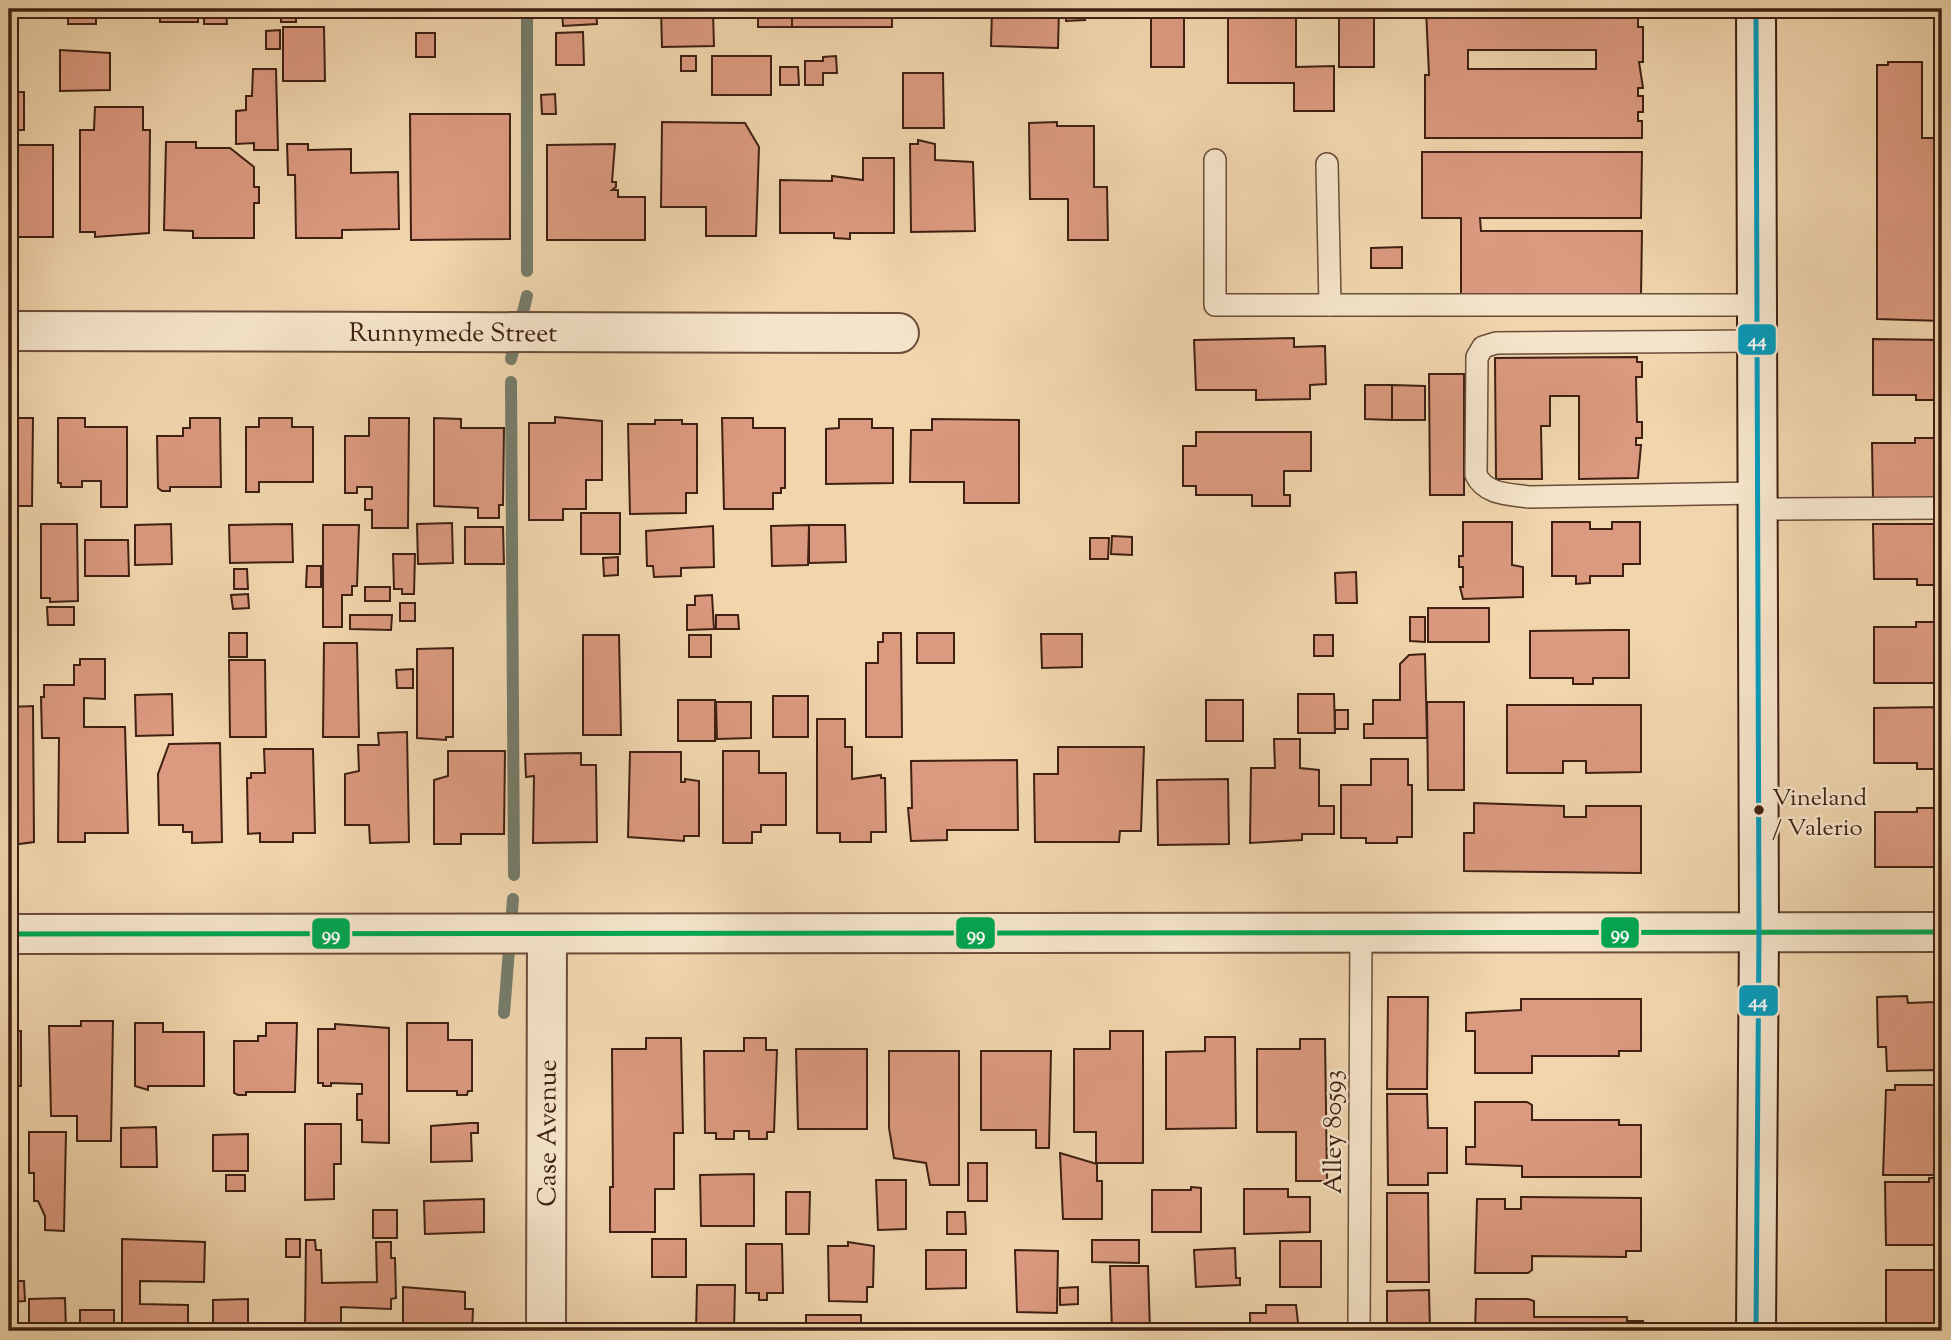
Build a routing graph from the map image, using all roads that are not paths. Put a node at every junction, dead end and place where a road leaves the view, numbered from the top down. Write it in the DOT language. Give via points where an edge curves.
graph roads {
  1 [pos="1756,9"];
  2 [pos="1214,160"];
  3 [pos="1327,164"];
  4 [pos="1330,304"];
  5 [pos="1757,323"];
  6 [pos="9,331"];
  7 [pos="899,333"];
  8 [pos="1757,501"];
  9 [pos="1942,508"];
  10 [pos="1759,931"];
  11 [pos="1942,932"];
  12 [pos="1362,933"];
  13 [pos="9,934"];
  14 [pos="547,934"];
  15 [pos="546,1331"];
  16 [pos="1359,1331"];
  17 [pos="1756,1331"];
  1 -- 5 [label="street"];
  2 -- 4 [label="lane" via="1214,304"];
  3 -- 4 [label="lane"];
  4 -- 5 [label="lane"];
  5 -- 8 [label="street"];
  5 -- 8 [label="lane" via="1483,347 1477,357 1476,475 1481,486 1529,497"];
  6 -- 7 [label="street, Runnymede Street"];
  8 -- 9 [label="lane"];
  8 -- 10 [label="street"];
  10 -- 11 [label="street"];
  10 -- 12 [label="street"];
  10 -- 17 [label="street"];
  12 -- 14 [label="street"];
  12 -- 16 [label="lane, Alley 80593"];
  13 -- 14 [label="street"];
  14 -- 15 [label="street, Case Avenue"];
}
